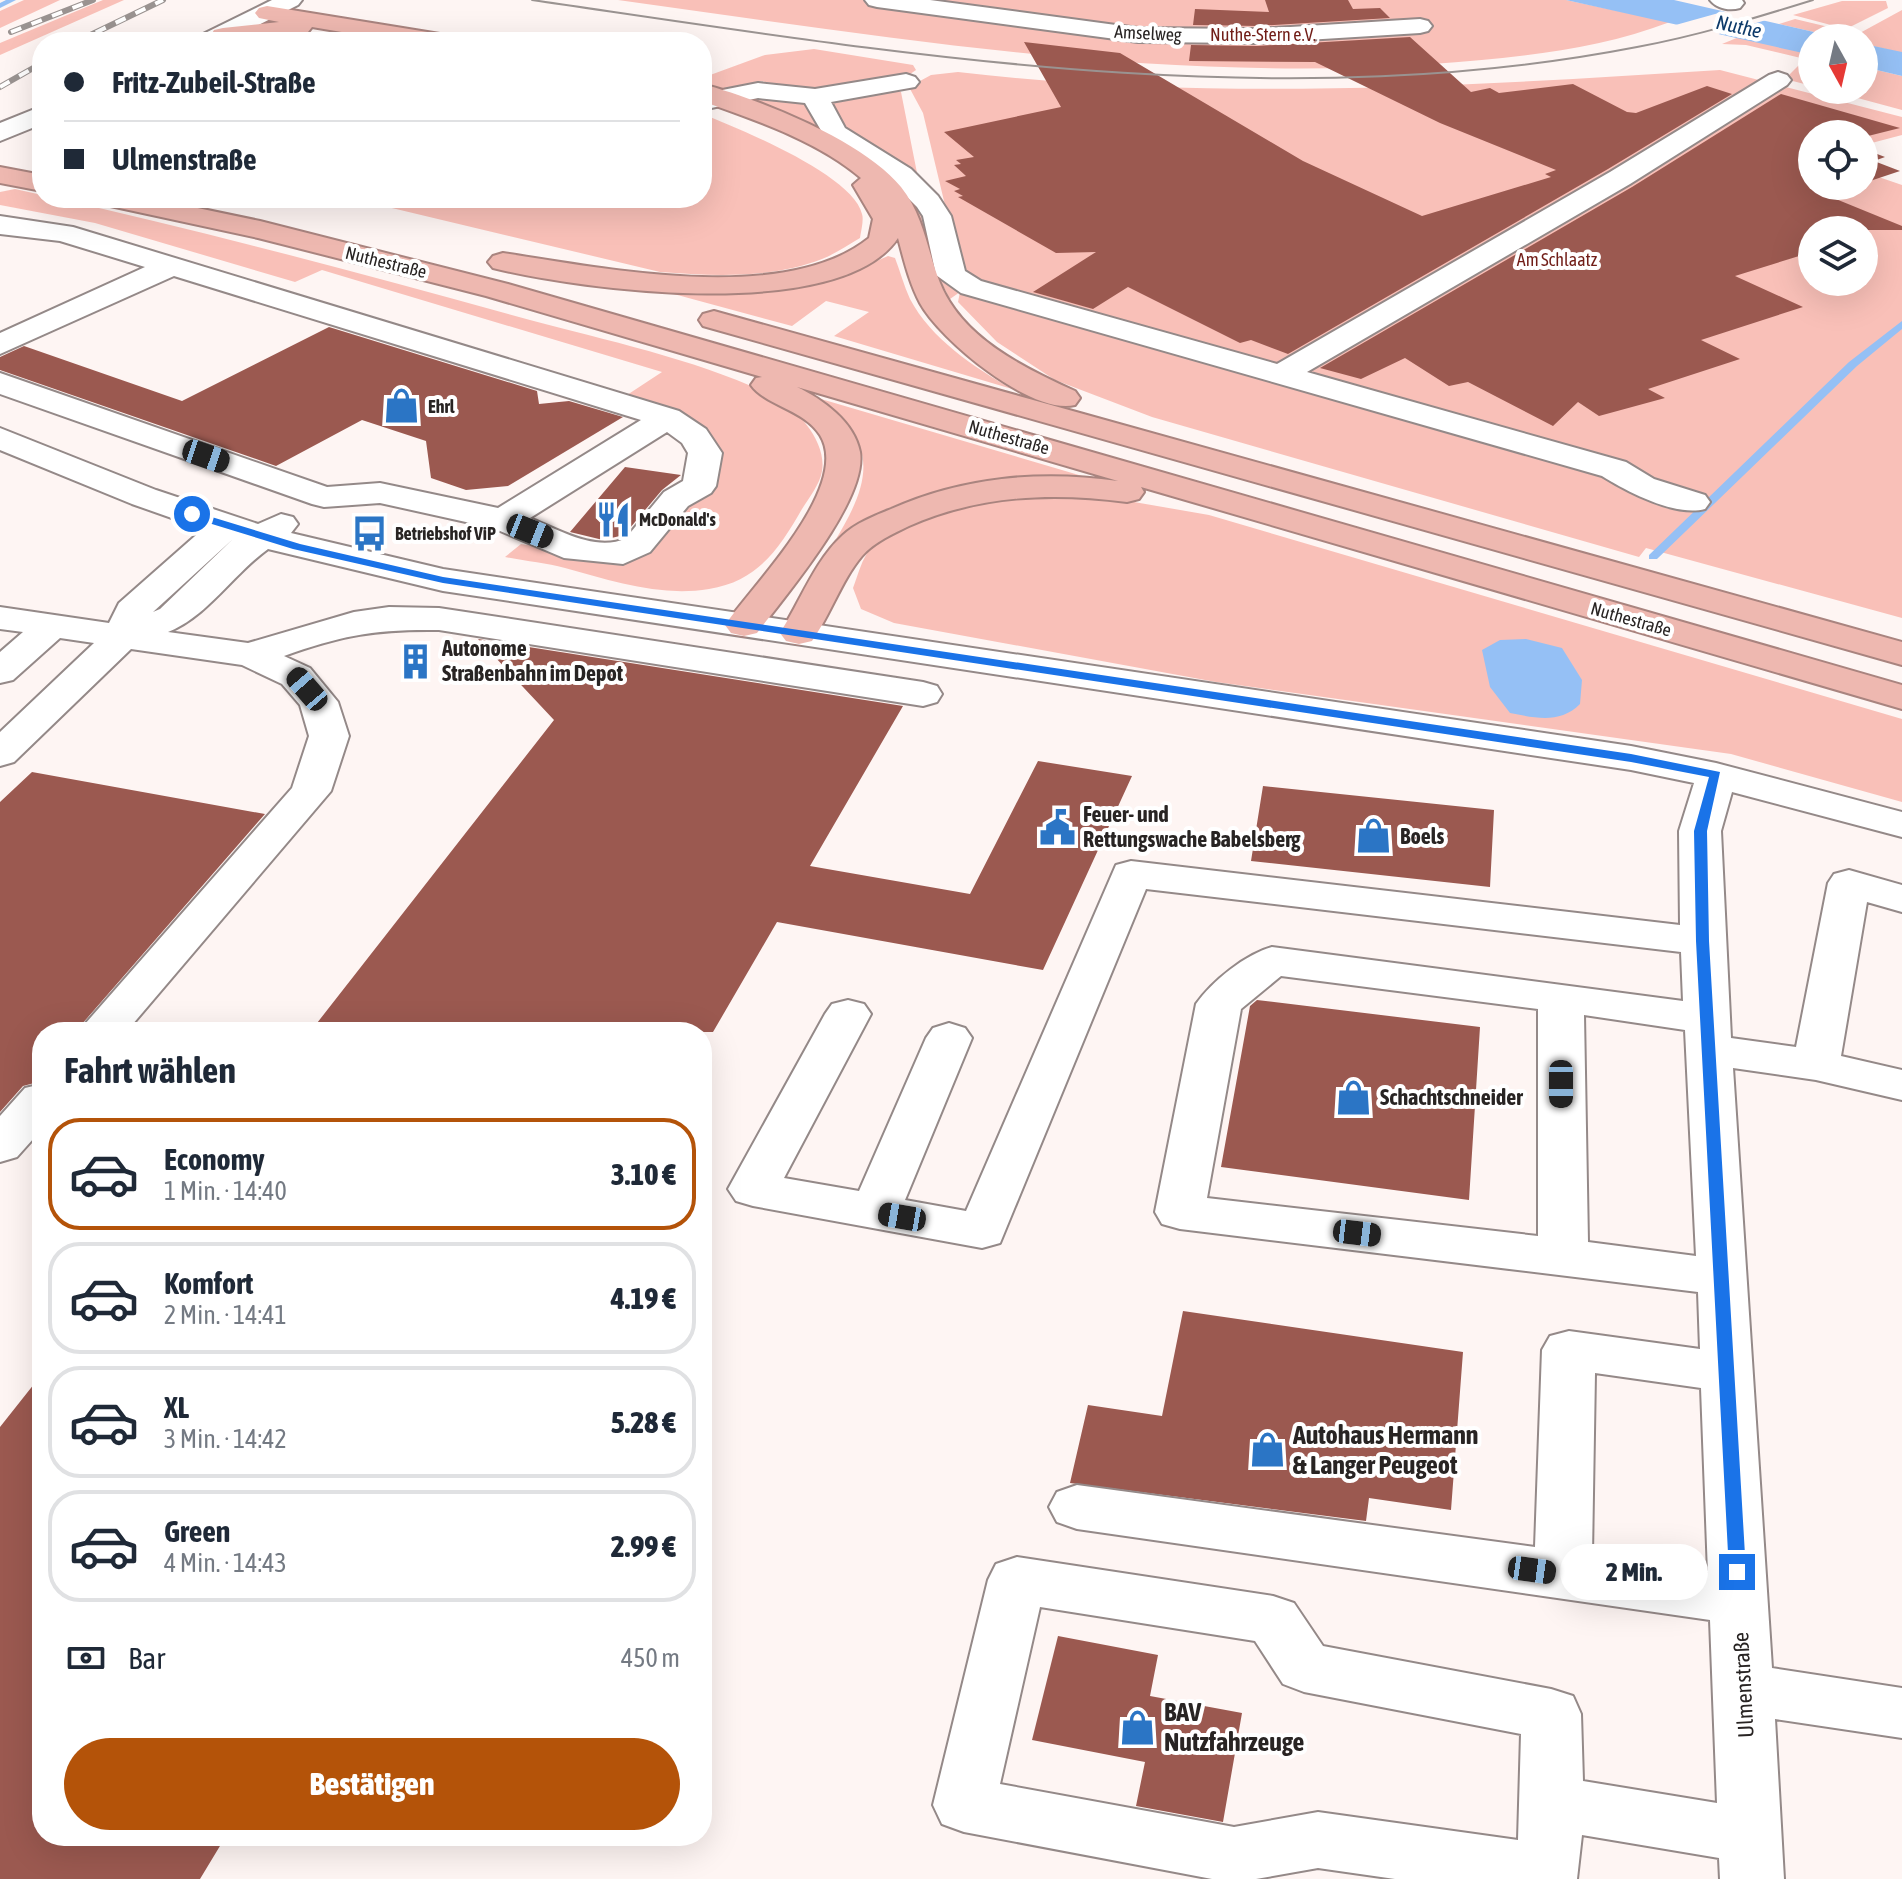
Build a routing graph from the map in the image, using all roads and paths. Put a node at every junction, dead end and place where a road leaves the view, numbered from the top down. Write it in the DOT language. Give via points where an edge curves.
graph roads {
  1 [pos="290,0"];
  2 [pos="877,0"];
  3 [pos="267,13"];
  4 [pos="1420,26"];
  5 [pos="227,32"];
  6 [pos="255,32"];
  7 [pos="331,32"];
  8 [pos="384,32"];
  9 [pos="1778,80"];
  10 [pos="906,82"];
  11 [pos="712,97"];
  12 [pos="815,97"];
  13 [pos="712,100"];
  14 [pos="712,101"];
  15 [pos="32,119"];
  16 [pos="0,133"];
  17 [pos="0,175"];
  18 [pos="32,181"];
  19 [pos="157,208"];
  20 [pos="0,225"];
  21 [pos="172,266"];
  22 [pos="0,314"];
  23 [pos="40,327"];
  24 [pos="663,337"];
  25 [pos="0,345"];
  26 [pos="1282,374"];
  27 [pos="0,383"];
  28 [pos="667,418"];
  29 [pos="0,438"];
  30 [pos="1195,454"];
  31 [pos="324,497"];
  32 [pos="1693,502"];
  33 [pos="1284,518"];
  34 [pos="503,520"];
  35 [pos="244,531"];
  36 [pos="0,618"];
  37 [pos="744,625"];
  38 [pos="52,626"];
  39 [pos="799,633"];
  40 [pos="123,636"];
  41 [pos="1902,654"];
  42 [pos="251,655"];
  43 [pos="0,672"];
  44 [pos="923,694"];
  45 [pos="1902,697"];
  46 [pos="0,754"];
  47 [pos="1716,775"];
  48 [pos="1902,825"];
  49 [pos="1902,899"];
  50 [pos="1702,941"];
  51 [pos="1561,998"];
  52 [pos="848,1014"];
  53 [pos="110,1022"];
  54 [pos="1707,1034"];
  55 [pos="949,1038"];
  56 [pos="1816,1065"];
  57 [pos="1902,1085"];
  58 [pos="32,1110"];
  59 [pos="0,1146"];
  60 [pos="875,1212"];
  61 [pos="1563,1257"];
  62 [pos="1723,1277"];
  63 [pos="1728,1372"];
  64 [pos="1077,1507"];
  65 [pos="1563,1574"];
  66 [pos="1739,1601"];
  67 [pos="1743,1689"];
  68 [pos="1902,1713"];
  69 [pos="1552,1803"];
  70 [pos="1751,1857"];
  1 -- 3 [label="street"];
  2 -- 4 [label="street, Amselweg" via="1138,35 1257,36"];
  3 -- 5 [label="street"];
  3 -- 8 [label="highway"];
  6 -- 7 [label="highway" via="296,26"];
  9 -- 26 [label="street"];
  10 -- 12 [label="street"];
  11 -- 12 [label="street" via="761,88"];
  12 -- 26 [label="street" via="835,133 901,175 928,202 937,216 951,275 960,282"];
  13 -- 30 [label="highway" via="831,148 880,180 911,225 935,304 986,354 1032,384"];
  14 -- 30 [label="highway, Nuthestraße" via="825,156 865,183 883,203 888,219 877,247 854,262 817,274 718,285 669,284 489,258"];
  15 -- 16 [label="street"];
  17 -- 18 [label="highway"];
  19 -- 24 [label="highway, Nuthestraße" via="290,237"];
  20 -- 21 [label="street" via="63,233"];
  21 -- 23 [label="street"];
  21 -- 28 [label="street"];
  22 -- 23 [label="street"];
  23 -- 25 [label="street"];
  24 -- 33 [label="highway, Nuthestraße"];
  24 -- 37 [label="highway" via="799,400 828,422 844,453 838,490"];
  26 -- 32 [label="street" via="1614,469 1642,486"];
  27 -- 31 [label="street"];
  28 -- 34 [label="street"];
  28 -- 34 [label="street" via="694,436 705,453 699,486 676,499 638,545 623,553 577,550"];
  29 -- 35 [label="street"];
  30 -- 41 [label="highway, Nuthestraße"];
  31 -- 34 [label="street" via="380,493"];
  31 -- 35 [label="street"];
  33 -- 39 [label="highway" via="1111,490 1048,486 945,500 874,530 852,547"];
  33 -- 45 [label="highway, Nuthestraße"];
  35 -- 37 [label="street" via="443,580"];
  35 -- 40 [label="street" via="238,554 173,617"];
  36 -- 38 [label="street"];
  37 -- 39 [label="street"];
  38 -- 40 [label="street"];
  38 -- 43 [label="street"];
  39 -- 47 [label="street"];
  40 -- 42 [label="street"];
  40 -- 46 [label="street"];
  42 -- 44 [label="street" via="293,639 388,618 439,619"];
  42 -- 53 [label="street" via="296,676 319,702 329,736 311,791"];
  47 -- 48 [label="street"];
  47 -- 50 [label="street, Ulmenstraße" via="1700,831"];
  49 -- 56 [label="street" via="1849,883"];
  50 -- 54 [label="street, Ulmenstraße"];
  50 -- 60 [label="street" via="1131,874 982,1231"];
  51 -- 54 [label="street"];
  51 -- 61 [label="street"];
  51 -- 61 [label="street" via="1272,961 1219,1004 1180,1212"];
  52 -- 60 [label="street" via="753,1189"];
  54 -- 56 [label="street"];
  54 -- 62 [label="street, Ulmenstraße"];
  55 -- 60 [label="street"];
  56 -- 57 [label="street"];
  58 -- 59 [label="street"];
  61 -- 62 [label="street"];
  62 -- 63 [label="street, Ulmenstraße"];
  63 -- 65 [label="street" via="1569,1350"];
  63 -- 66 [label="street, Ulmenstraße"];
  64 -- 65 [label="street"];
  65 -- 66 [label="street"];
  66 -- 67 [label="street, Ulmenstraße"];
  67 -- 68 [label="street"];
  67 -- 70 [label="street, Ulmenstraße"];
  69 -- 69 [label="street" via="1551,1714 1304,1667 1273,1620 1017,1580 964,1805 1234,1855 1318,1840 1548,1873"];
  69 -- 70 [label="street"];
}
